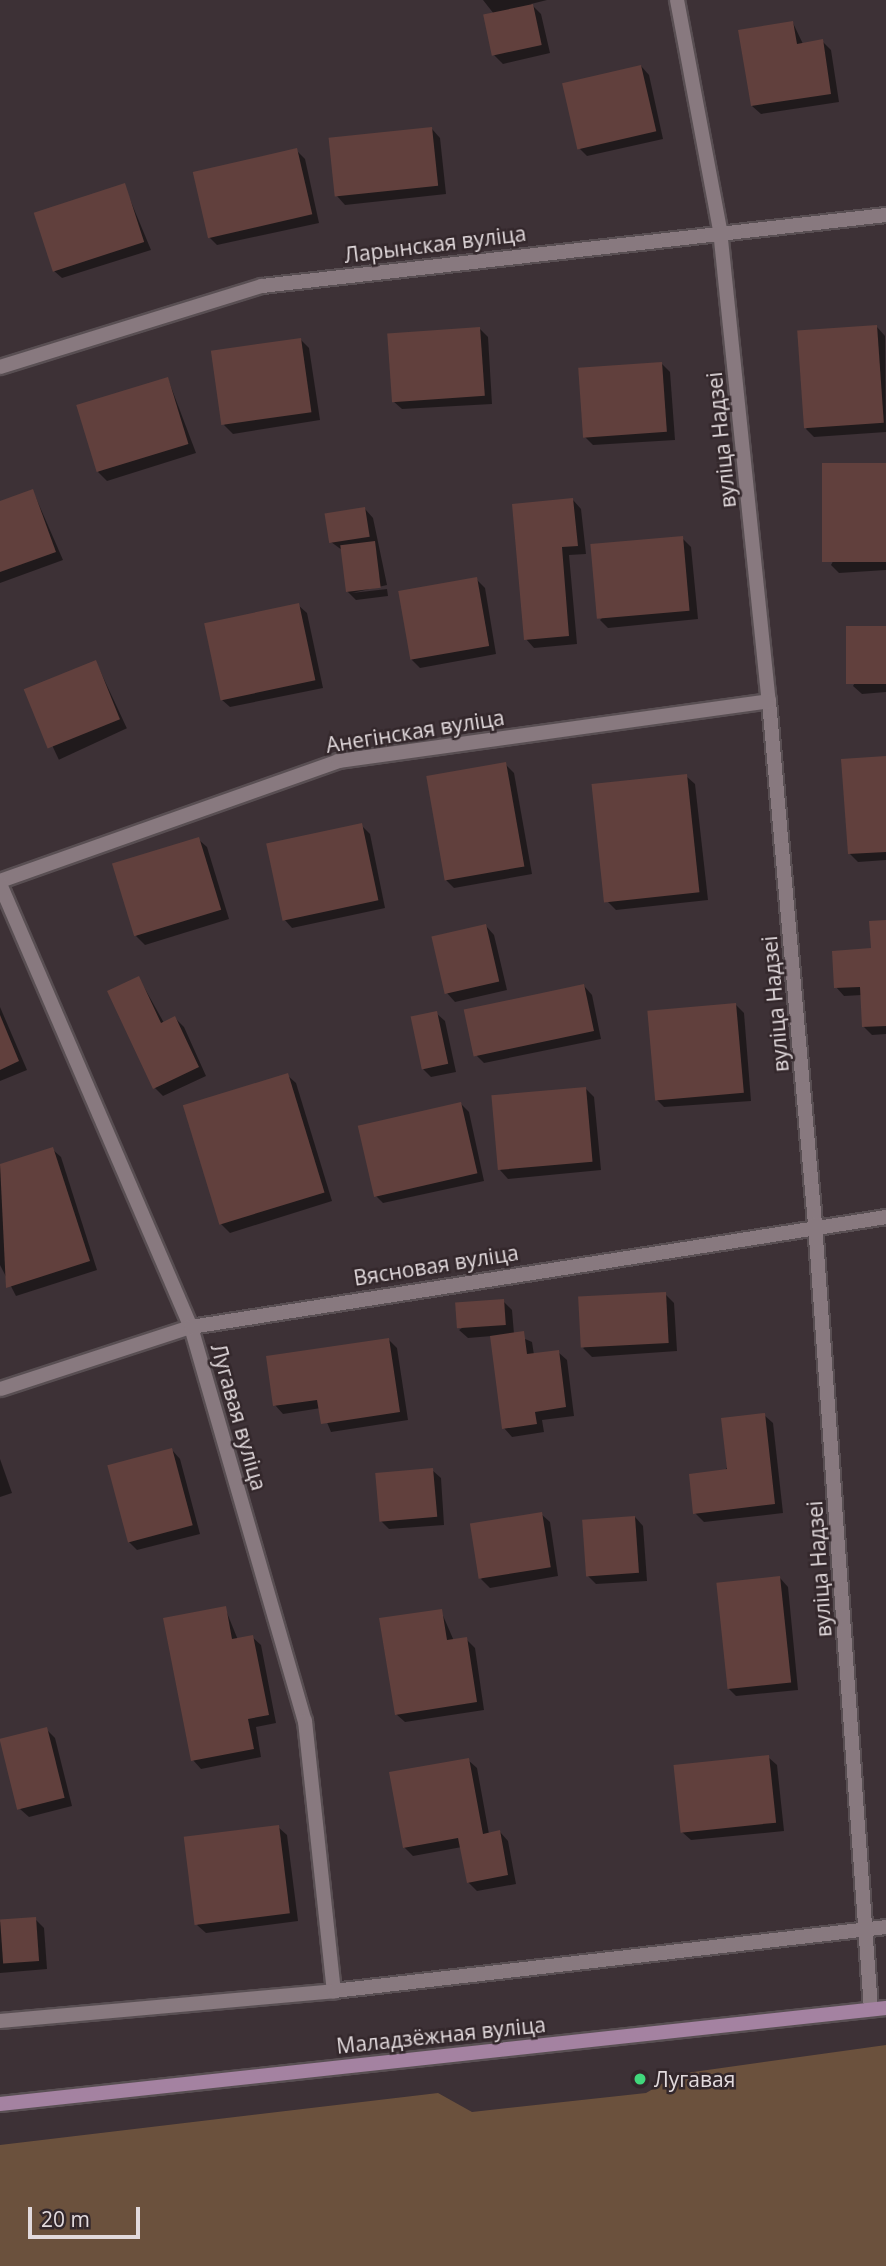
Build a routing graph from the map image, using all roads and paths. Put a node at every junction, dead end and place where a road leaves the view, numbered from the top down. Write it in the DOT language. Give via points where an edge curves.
graph roads {
  1 [pos="677,0"];
  2 [pos="886,215"];
  3 [pos="720,230"];
  4 [pos="0,367"];
  5 [pos="769,701"];
  6 [pos="0,883"];
  7 [pos="886,1217"];
  8 [pos="815,1224"];
  9 [pos="191,1327"];
  10 [pos="1,1389"];
  11 [pos="886,1927"];
  12 [pos="865,1930"];
  13 [pos="334,1992"];
  14 [pos="886,2008"];
  15 [pos="871,2009"];
  16 [pos="0,2021"];
  17 [pos="0,2104"];
  1 -- 3 [label="street, вуліца Надзеі"];
  2 -- 3 [label="street, Ларынская вуліца"];
  3 -- 4 [label="street, Ларынская вуліца" via="262,286"];
  3 -- 5 [label="street, вуліца Надзеі"];
  5 -- 6 [label="street, Анегінская вуліца" via="338,761"];
  5 -- 8 [label="street, вуліца Надзеі"];
  6 -- 9 [label="street, Лугавая вуліца"];
  7 -- 8 [label="street, Вясновая вуліца"];
  8 -- 9 [label="street, Вясновая вуліца"];
  8 -- 12 [label="street, вуліца Надзеі"];
  9 -- 10 [label="street, Вясновая вуліца"];
  9 -- 13 [label="street, Лугавая вуліца" via="305,1721"];
  11 -- 12 [label="street"];
  12 -- 13 [label="street"];
  12 -- 15 [label="street, вуліца Надзеі"];
  13 -- 16 [label="street"];
  14 -- 15 [label="main road, Маладзёжная вуліца"];
  15 -- 17 [label="main road, Маладзёжная вуліца"];
}
